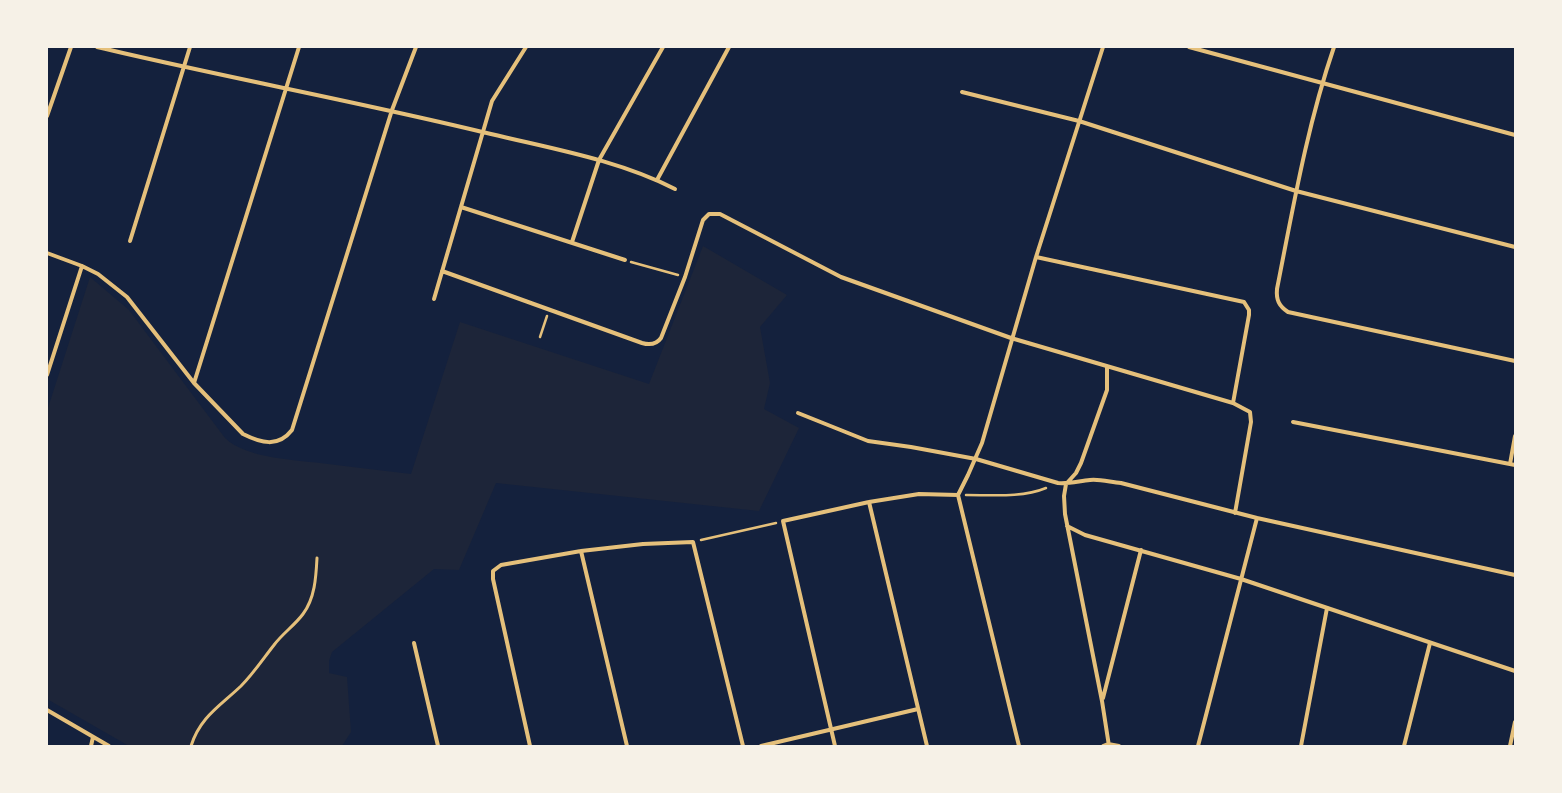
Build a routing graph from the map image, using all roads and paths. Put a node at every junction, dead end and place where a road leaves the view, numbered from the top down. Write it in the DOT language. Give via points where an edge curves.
graph roads {
  1 [pos="71,47"];
  2 [pos="98,47"];
  3 [pos="190,47"];
  4 [pos="299,47"];
  5 [pos="416,47"];
  6 [pos="526,47"];
  7 [pos="662,47"];
  8 [pos="729,47"];
  9 [pos="1103,47"];
  10 [pos="1189,47"];
  11 [pos="1334,47"];
  12 [pos="183,68"];
  13 [pos="1322,84"];
  14 [pos="287,88"];
  15 [pos="962,92"];
  16 [pos="392,110"];
  17 [pos="47,116"];
  18 [pos="1079,121"];
  19 [pos="483,132"];
  20 [pos="1515,135"];
  21 [pos="599,160"];
  22 [pos="657,180"];
  23 [pos="675,189"];
  24 [pos="1296,190"];
  25 [pos="461,207"];
  26 [pos="130,241"];
  27 [pos="572,242"];
  28 [pos="1515,247"];
  29 [pos="47,253"];
  30 [pos="1036,256"];
  31 [pos="625,260"];
  32 [pos="82,266"];
  33 [pos="442,271"];
  34 [pos="685,276"];
  35 [pos="434,299"];
  36 [pos="550,309"];
  37 [pos="540,337"];
  38 [pos="1011,338"];
  39 [pos="1515,361"];
  40 [pos="1107,366"];
  41 [pos="47,375"];
  42 [pos="194,383"];
  43 [pos="1234,403"];
  44 [pos="798,413"];
  45 [pos="1293,422"];
  46 [pos="1515,436"];
  47 [pos="976,459"];
  48 [pos="1513,465"];
  49 [pos="1058,483"];
  50 [pos="1066,484"];
  51 [pos="958,495"];
  52 [pos="869,502"];
  53 [pos="1235,513"];
  54 [pos="1257,518"];
  55 [pos="783,521"];
  56 [pos="1067,526"];
  57 [pos="693,542"];
  58 [pos="1141,550"];
  59 [pos="581,551"];
  60 [pos="317,558"];
  61 [pos="1515,575"];
  62 [pos="1240,579"];
  63 [pos="1327,608"];
  64 [pos="414,643"];
  65 [pos="1430,643"];
  66 [pos="1515,671"];
  67 [pos="1102,700"];
  68 [pos="918,709"];
  69 [pos="47,710"];
  70 [pos="1515,722"];
  71 [pos="831,730"];
  72 [pos="93,738"];
  73 [pos="1109,745"];
  74 [pos="91,746"];
  75 [pos="109,746"];
  76 [pos="191,746"];
  77 [pos="438,746"];
  78 [pos="530,746"];
  79 [pos="627,746"];
  80 [pos="743,746"];
  81 [pos="761,746"];
  82 [pos="835,746"];
  83 [pos="927,746"];
  84 [pos="1019,746"];
  85 [pos="1103,746"];
  86 [pos="1119,746"];
  87 [pos="1198,746"];
  88 [pos="1301,746"];
  89 [pos="1404,746"];
  90 [pos="1510,746"];
  1 -- 17 [label="street"];
  2 -- 12 [label="street"];
  3 -- 12 [label="street"];
  4 -- 14 [label="street"];
  5 -- 16 [label="street"];
  6 -- 19 [label="street" via="492,102"];
  7 -- 21 [label="street"];
  8 -- 22 [label="street"];
  9 -- 18 [label="street"];
  10 -- 13 [label="street"];
  11 -- 13 [label="street"];
  12 -- 14 [label="street"];
  12 -- 26 [label="street"];
  13 -- 20 [label="street"];
  13 -- 24 [label="street"];
  14 -- 16 [label="street"];
  14 -- 42 [label="street"];
  15 -- 18 [label="street"];
  16 -- 19 [label="street"];
  16 -- 42 [label="street" via="292,430 282,440 270,442 253,439 244,434"];
  18 -- 24 [label="street"];
  18 -- 30 [label="street"];
  19 -- 21 [label="street"];
  19 -- 25 [label="street"];
  21 -- 22 [label="street"];
  21 -- 27 [label="street"];
  22 -- 23 [label="street"];
  24 -- 28 [label="street"];
  24 -- 39 [label="street" via="1276,296 1282,309"];
  25 -- 27 [label="street"];
  25 -- 33 [label="street"];
  27 -- 31 [label="street"];
  29 -- 32 [label="street"];
  30 -- 38 [label="street"];
  30 -- 43 [label="street" via="1240,300 1247,305 1249,315"];
  31 -- 34 [label="path"];
  32 -- 41 [label="street"];
  32 -- 42 [label="street" via="98,274 127,297"];
  33 -- 35 [label="street"];
  33 -- 36 [label="street"];
  34 -- 36 [label="street" via="661,338 654,344 642,343"];
  34 -- 38 [label="street" via="703,220 709,214 720,214 841,276"];
  36 -- 37 [label="path"];
  38 -- 40 [label="street"];
  38 -- 47 [label="street"];
  40 -- 43 [label="street"];
  40 -- 50 [label="street" via="1106,390 1081,464"];
  43 -- 53 [label="street" via="1250,412 1251,422"];
  44 -- 47 [label="street" via="868,441"];
  45 -- 48 [label="street"];
  46 -- 48 [label="street"];
  47 -- 49 [label="street"];
  47 -- 51 [label="street"];
  49 -- 50 [label="street"];
  49 -- 51 [label="path" via="1040,490 1014,494"];
  50 -- 53 [label="street" via="1102,480"];
  50 -- 56 [label="street" via="1064,496"];
  51 -- 52 [label="street" via="919,494"];
  51 -- 84 [label="street"];
  52 -- 55 [label="street"];
  52 -- 68 [label="street"];
  53 -- 54 [label="street"];
  54 -- 61 [label="street"];
  54 -- 62 [label="street"];
  55 -- 57 [label="path"];
  55 -- 71 [label="street"];
  56 -- 58 [label="street" via="1085,535"];
  56 -- 67 [label="street"];
  57 -- 59 [label="street" via="643,544"];
  57 -- 80 [label="street"];
  58 -- 62 [label="street"];
  58 -- 67 [label="street"];
  59 -- 78 [label="street" via="501,565 493,571"];
  59 -- 79 [label="street"];
  60 -- 76 [label="lane" via="315,583 310,602 303,614 277,640 243,684 205,718"];
  62 -- 63 [label="street"];
  62 -- 87 [label="street"];
  63 -- 65 [label="street"];
  63 -- 88 [label="street"];
  64 -- 77 [label="street"];
  65 -- 66 [label="street"];
  65 -- 89 [label="street"];
  67 -- 73 [label="street"];
  68 -- 71 [label="street"];
  68 -- 83 [label="street"];
  69 -- 72 [label="street"];
  70 -- 90 [label="street"];
  71 -- 81 [label="street"];
  71 -- 82 [label="street"];
  72 -- 74 [label="street"];
  72 -- 75 [label="street"];
  73 -- 85 [label="street"];
  73 -- 86 [label="street"];
}
